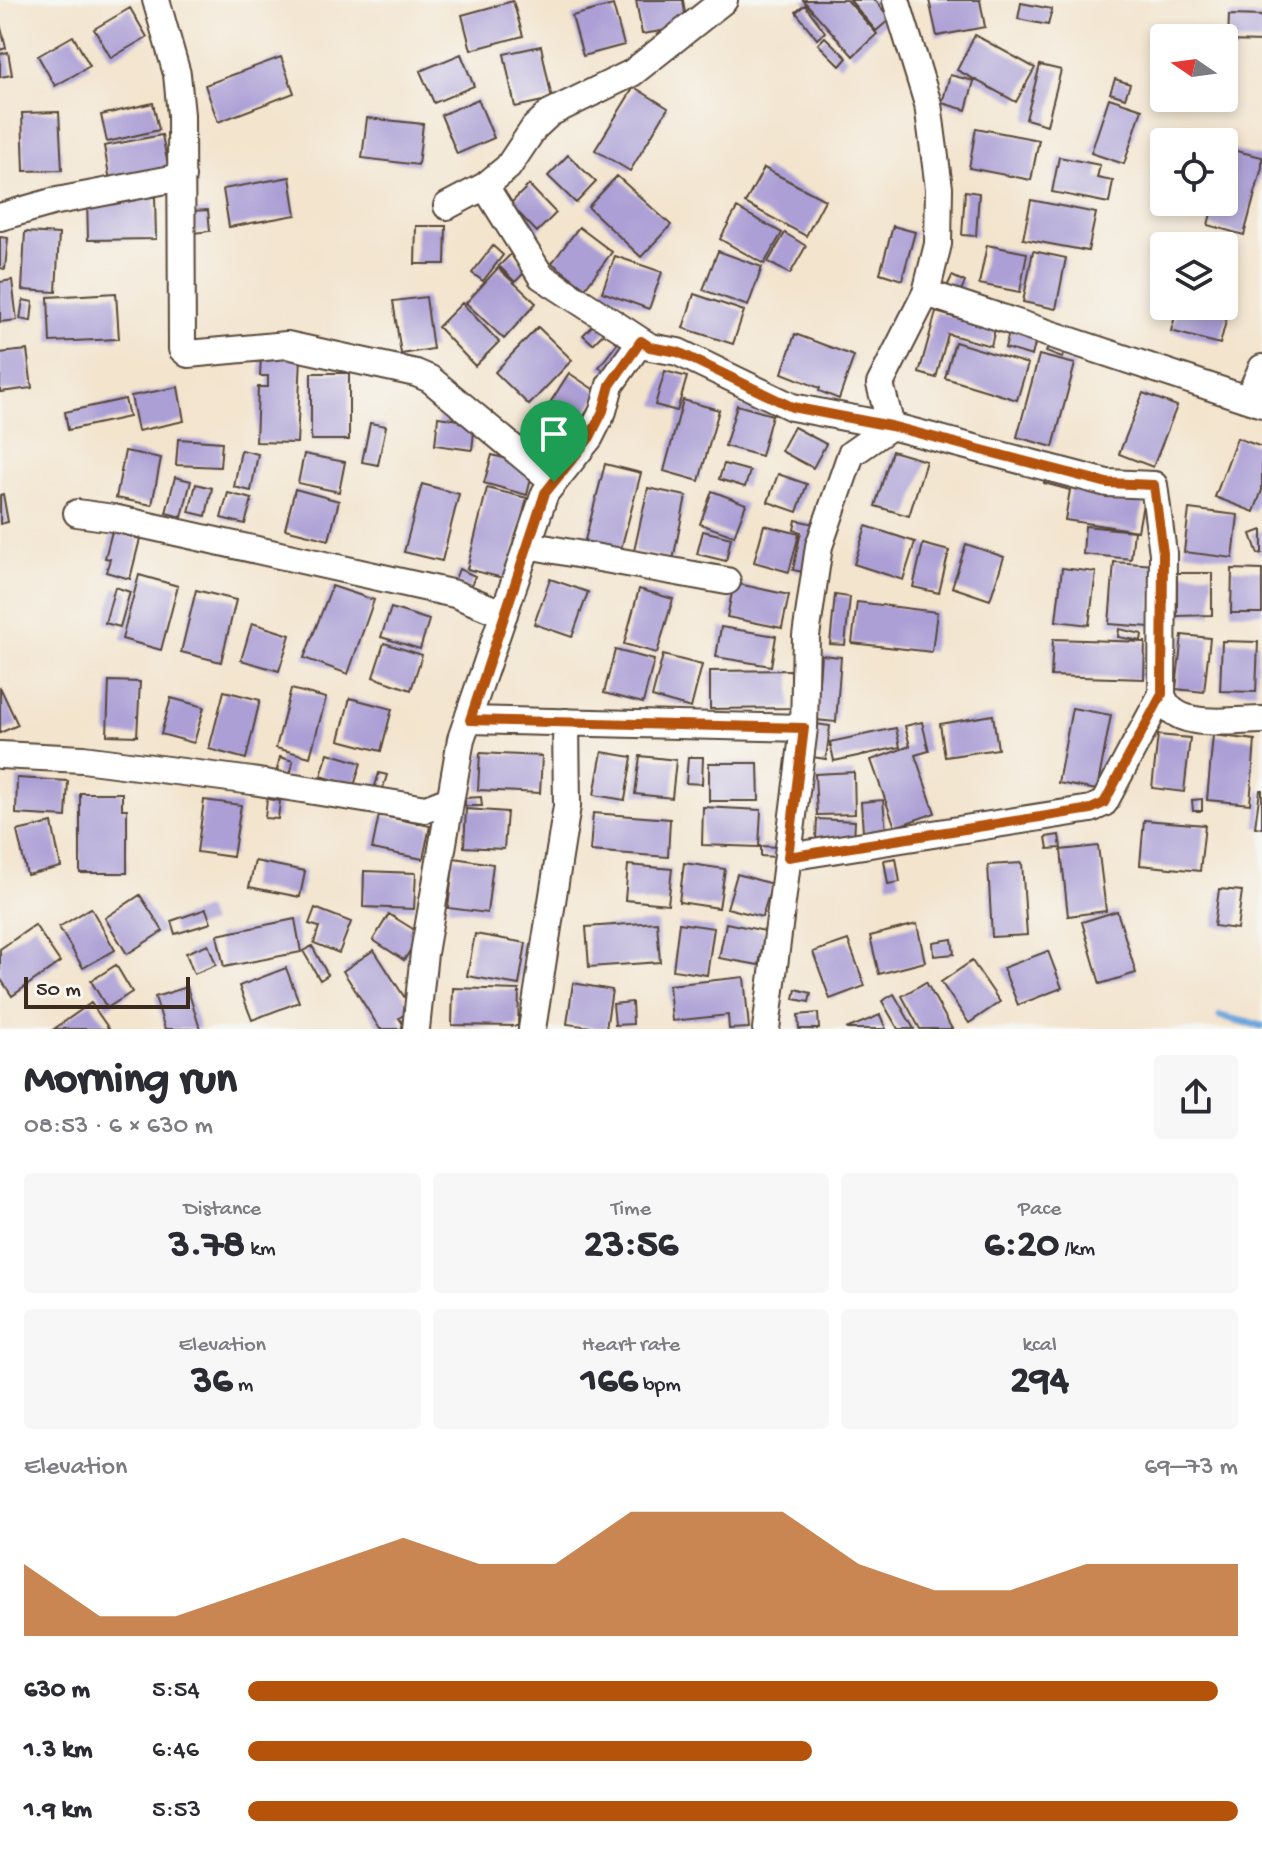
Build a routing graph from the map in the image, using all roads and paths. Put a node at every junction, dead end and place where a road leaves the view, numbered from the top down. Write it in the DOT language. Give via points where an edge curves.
graph roads {
  1 [pos="156,0"];
  2 [pos="724,0"];
  3 [pos="896,0"];
  4 [pos="182,177"];
  5 [pos="485,186"];
  6 [pos="447,206"];
  7 [pos="0,217"];
  8 [pos="926,293"];
  9 [pos="641,341"];
  10 [pos="1262,368"];
  11 [pos="1255,401"];
  12 [pos="891,426"];
  13 [pos="554,482"];
  14 [pos="77,513"];
  15 [pos="527,545"];
  16 [pos="727,581"];
  17 [pos="504,614"];
  18 [pos="1162,694"];
  19 [pos="470,720"];
  20 [pos="1262,720"];
  21 [pos="566,722"];
  22 [pos="804,728"];
  23 [pos="0,755"];
  24 [pos="449,800"];
  25 [pos="788,857"];
  26 [pos="416,1029"];
  27 [pos="532,1029"];
  28 [pos="766,1029"];
  1 -- 4 [label="street" via="177,74"];
  2 -- 5 [label="street" via="632,73 550,113 508,167"];
  3 -- 8 [label="street" via="928,104 939,188 938,244"];
  4 -- 7 [label="street"];
  4 -- 13 [label="street" via="182,349 188,354 287,345 416,373"];
  5 -- 6 [label="street"];
  5 -- 9 [label="street" via="541,276"];
  8 -- 11 [label="street"];
  8 -- 12 [label="street" via="880,384"];
  9 -- 12 [label="street" via="678,352 792,407"];
  9 -- 13 [label="street" via="610,385 590,437"];
  10 -- 11 [label="street"];
  12 -- 18 [label="street" via="1107,483 1154,485 1163,553"];
  12 -- 22 [label="street" via="851,454 819,546 806,636"];
  13 -- 15 [label="street"];
  14 -- 17 [label="street" via="455,594"];
  15 -- 16 [label="street"];
  15 -- 17 [label="street"];
  17 -- 19 [label="street"];
  18 -- 20 [label="street" via="1165,705 1185,718"];
  18 -- 25 [label="street" via="1104,803 1091,809"];
  19 -- 21 [label="street"];
  19 -- 24 [label="street"];
  21 -- 22 [label="street"];
  21 -- 27 [label="street" via="567,806"];
  22 -- 25 [label="street"];
  23 -- 24 [label="street" via="83,759 426,809"];
  24 -- 26 [label="street"];
  25 -- 28 [label="street"];
}
